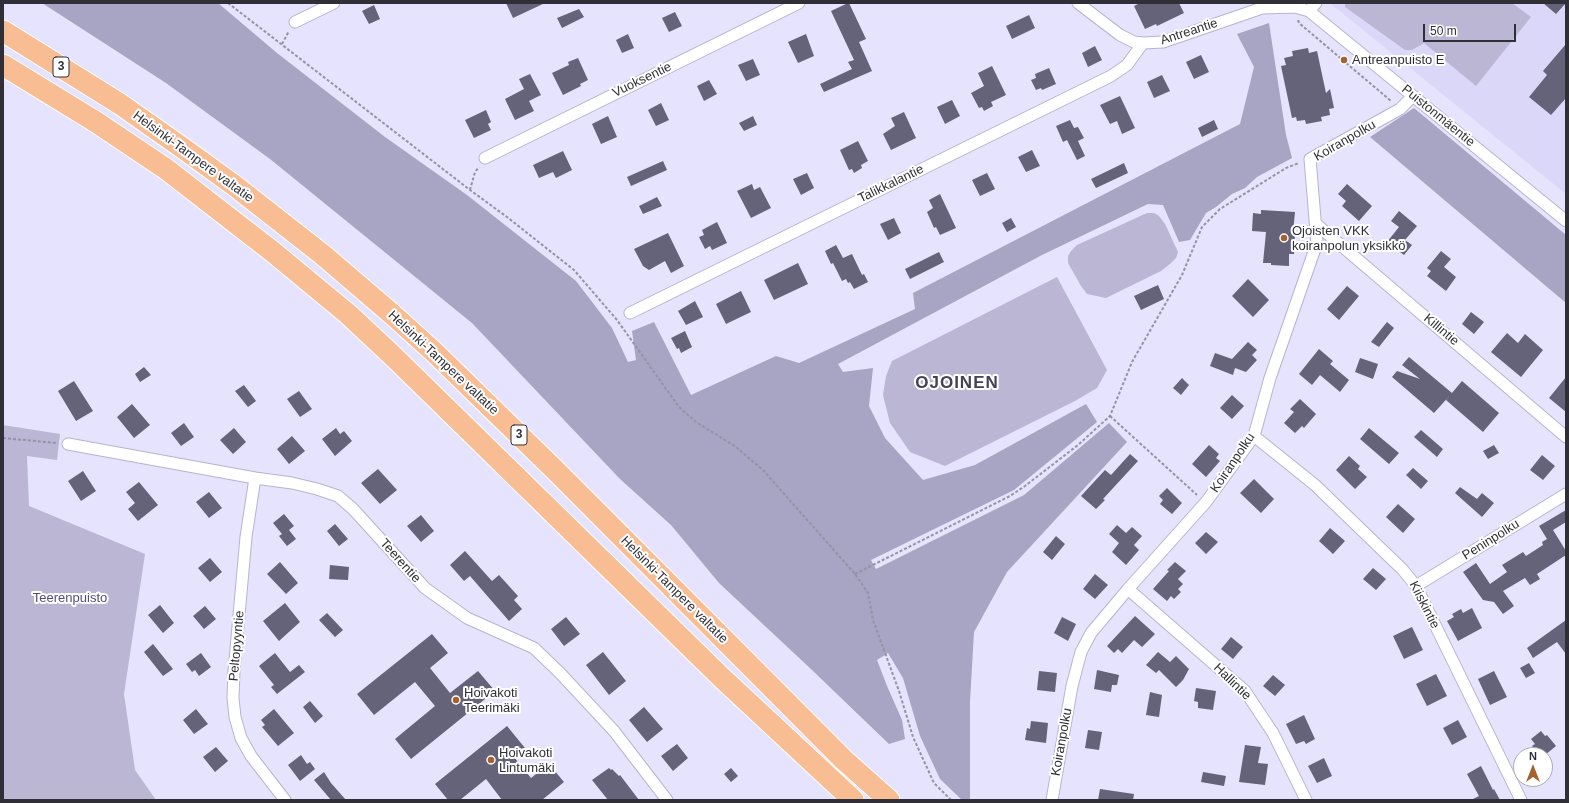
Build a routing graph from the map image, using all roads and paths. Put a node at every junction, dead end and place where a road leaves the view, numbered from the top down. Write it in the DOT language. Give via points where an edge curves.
graph roads {
  1 [pos="228,3"];
  2 [pos="334,3"];
  3 [pos="799,3"];
  4 [pos="1078,3"];
  5 [pos="1295,6"];
  6 [pos="1312,7"];
  7 [pos="296,22"];
  8 [pos="3,31"];
  9 [pos="1143,43"];
  10 [pos="282,44"];
  11 [pos="3,65"];
  12 [pos="1413,96"];
  13 [pos="1400,109"];
  14 [pos="485,158"];
  15 [pos="1310,159"];
  16 [pos="470,190"];
  17 [pos="1566,221"];
  18 [pos="1316,224"];
  19 [pos="630,313"];
  20 [pos="1110,416"];
  21 [pos="1254,436"];
  22 [pos="1566,437"];
  23 [pos="3,438"];
  24 [pos="68,444"];
  25 [pos="255,478"];
  26 [pos="1566,494"];
  27 [pos="1206,502"];
  28 [pos="856,574"];
  29 [pos="1416,586"];
  30 [pos="1128,589"];
  31 [pos="285,800"];
  32 [pos="667,800"];
  33 [pos="853,800"];
  34 [pos="889,800"];
  35 [pos="951,800"];
  36 [pos="1052,800"];
  37 [pos="1306,800"];
  38 [pos="1521,800"];
  1 -- 10 [label="path"];
  2 -- 7 [label="street"];
  3 -- 14 [label="street, Vuoksentie"];
  4 -- 9 [label="street, Antreantie" via="1120,35 1134,42"];
  5 -- 6 [label="street, Antreantie"];
  5 -- 9 [label="street, Antreantie" via="1262,8 1164,42"];
  5 -- 13 [label="path" via="1299,23"];
  6 -- 12 [label="street, Puistonmäentie"];
  7 -- 10 [label="path"];
  8 -- 34 [label="highway, Helsinki-Tampere valtatie / 3" via="120,104 235,186 323,255 434,352 844,760"];
  9 -- 19 [label="street, Talikkalantie" via="1128,65 1110,76"];
  10 -- 16 [label="path"];
  11 -- 33 [label="highway, Helsinki-Tampere valtatie / 3" via="96,122 166,170 273,252 348,314 722,678"];
  12 -- 13 [label="street, Koiranpolku"];
  12 -- 17 [label="street, Puistonmäentie"];
  13 -- 15 [label="street, Koiranpolku"];
  14 -- 16 [label="path" via="475,172"];
  15 -- 18 [label="street, Koiranpolku"];
  15 -- 20 [label="path" via="1286,168 1220,209 1202,227 1182,275 1132,362"];
  16 -- 28 [label="path" via="574,270 618,320 679,407 696,422 736,447 762,470"];
  18 -- 21 [label="street, Koiranpolku" via="1317,243 1270,378"];
  18 -- 22 [label="street, Killintie"];
  20 -- 27 [label="path"];
  20 -- 28 [label="path" via="1078,445 1010,496"];
  21 -- 27 [label="street, Koiranpolku"];
  21 -- 29 [label="street, Kiiskintie" via="1315,485 1403,570"];
  23 -- 24 [label="path"];
  24 -- 25 [label="street, Teerentie"];
  25 -- 31 [label="street, Peltopyyntie" via="246,537 233,698 241,738 251,756"];
  25 -- 32 [label="street, Teerentie" via="292,483 338,496 425,588 467,618 534,648 614,731"];
  26 -- 29 [label="street, Peninpolku"];
  27 -- 30 [label="street, Koiranpolku"];
  28 -- 35 [label="path" via="868,593 873,620 913,737 934,783"];
  29 -- 38 [label="street, Kiiskintie"];
  30 -- 36 [label="street, Koiranpolku" via="1091,633 1081,652 1072,686"];
  30 -- 37 [label="street, Hallintie" via="1245,691 1273,733"];
}
